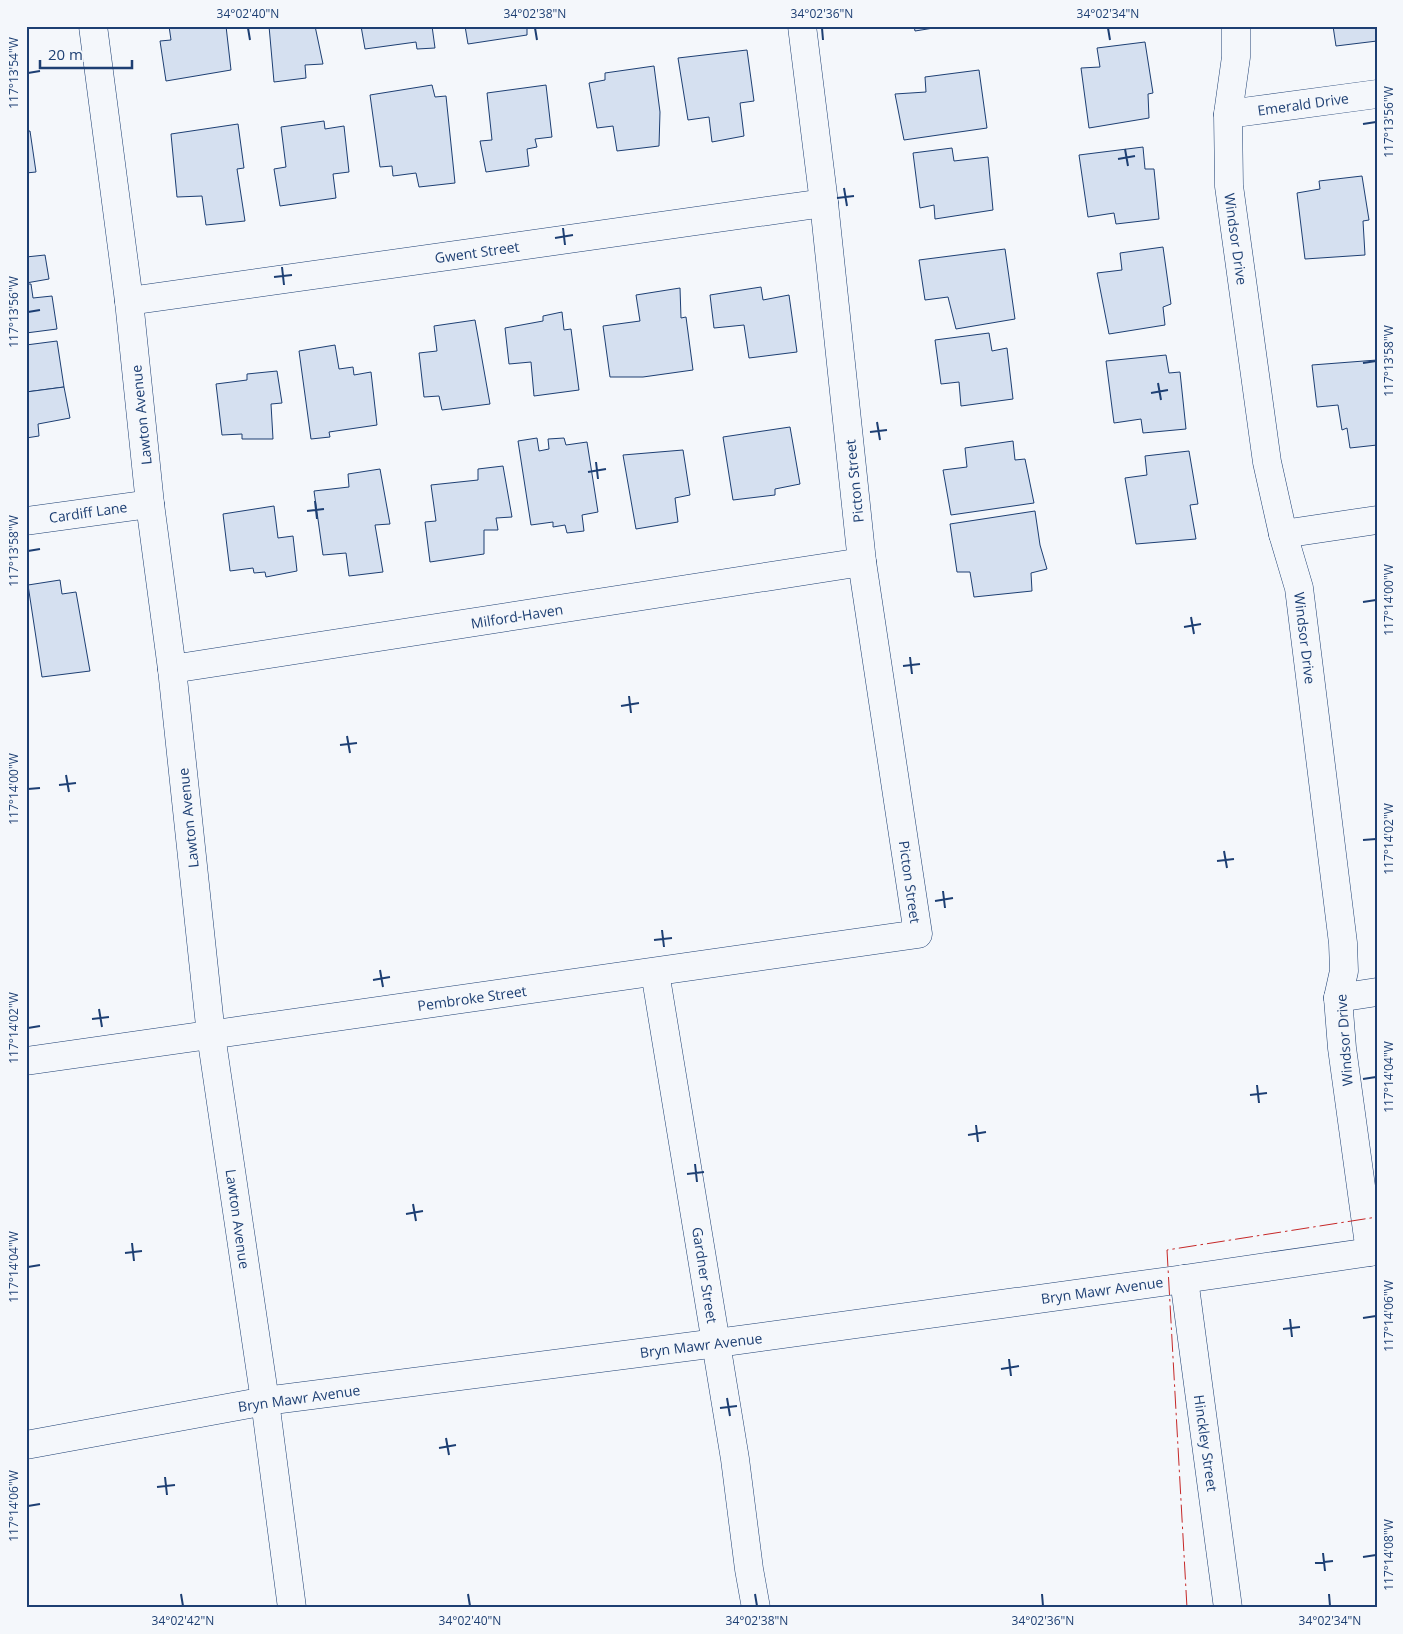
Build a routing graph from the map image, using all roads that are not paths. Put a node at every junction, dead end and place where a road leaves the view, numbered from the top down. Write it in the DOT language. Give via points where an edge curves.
graph roads {
  1 [pos="93,26"];
  2 [pos="802,26"];
  3 [pos="1236,26"];
  4 [pos="1377,94"];
  5 [pos="1228,114"];
  6 [pos="824,203"];
  7 [pos="129,301"];
  8 [pos="150,504"];
  9 [pos="26,520"];
  10 [pos="1377,520"];
  11 [pos="1283,534"];
  12 [pos="862,562"];
  13 [pos="172,669"];
  14 [pos="918,934"];
  15 [pos="655,972"];
  16 [pos="1377,992"];
  17 [pos="1338,998"];
  18 [pos="211,1035"];
  19 [pos="26,1061"];
  20 [pos="1373,1251"];
  21 [pos="1184,1279"];
  22 [pos="716,1344"];
  23 [pos="265,1401"];
  24 [pos="26,1445"];
  25 [pos="292,1608"];
  26 [pos="756,1608"];
  27 [pos="1228,1608"];
  1 -- 7 [label="street, Lawton Avenue"];
  2 -- 6 [label="street, Picton Street"];
  3 -- 5 [label="street, Windsor Drive" via="1236,57"];
  4 -- 5 [label="street, Emerald Drive"];
  5 -- 11 [label="street, Windsor Drive" via="1229,186 1267,462"];
  6 -- 7 [label="street, Gwent Street"];
  6 -- 12 [label="street, Picton Street"];
  7 -- 8 [label="street, Lawton Avenue"];
  8 -- 9 [label="street, Cardiff Lane"];
  8 -- 13 [label="street, Lawton Avenue"];
  10 -- 11 [label="street"];
  11 -- 17 [label="street, Windsor Drive" via="1298,588 1343,942 1344,971"];
  12 -- 13 [label="street, Milford-Haven"];
  12 -- 14 [label="street, Picton Street"];
  13 -- 18 [label="street, Lawton Avenue"];
  14 -- 15 [label="street, Pembroke Street"];
  15 -- 18 [label="street, Pembroke Street"];
  15 -- 22 [label="street, Gardner Street"];
  16 -- 17 [label="street"];
  17 -- 20 [label="street, Windsor Drive" via="1342,1048"];
  18 -- 19 [label="street, Pembroke Street"];
  18 -- 23 [label="street, Lawton Avenue"];
  20 -- 21 [label="street, Bryn Mawr Avenue"];
  21 -- 22 [label="street, Bryn Mawr Avenue"];
  21 -- 27 [label="street, Hinckley Street"];
  22 -- 23 [label="street, Bryn Mawr Avenue"];
  22 -- 26 [label="street, Gardner Street"];
  23 -- 24 [label="street, Bryn Mawr Avenue"];
  23 -- 25 [label="street, Lawton Avenue"];
}
